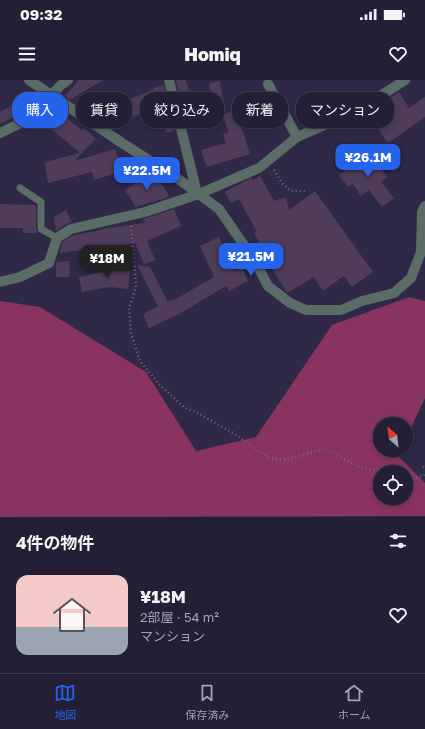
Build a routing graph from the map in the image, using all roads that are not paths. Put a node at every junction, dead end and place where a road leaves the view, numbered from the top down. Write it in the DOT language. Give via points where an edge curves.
graph roads {
  1 [pos="29,80"];
  2 [pos="68,80"];
  3 [pos="169,80"];
  4 [pos="405,80"];
  5 [pos="268,84"];
  6 [pos="48,92"];
  7 [pos="55,92"];
  8 [pos="68,105"];
  9 [pos="12,127"];
  10 [pos="0,133"];
  11 [pos="297,137"];
  12 [pos="20,188"];
  13 [pos="198,193"];
  14 [pos="425,206"];
  15 [pos="57,238"];
  16 [pos="0,282"];
  1 -- 6 [label="street"];
  2 -- 7 [label="street"];
  3 -- 13 [label="street"];
  4 -- 11 [label="street" via="357,111"];
  5 -- 11 [label="street"];
  8 -- 13 [label="street"];
  9 -- 10 [label="street"];
  11 -- 13 [label="street" via="259,168"];
  12 -- 15 [label="lane" via="41,202 42,229"];
  13 -- 14 [label="street" via="219,209 255,261 268,286 290,303 306,310 341,310 394,292 411,278 421,252 422,212"];
  13 -- 15 [label="street" via="145,212 71,229"];
  15 -- 16 [label="street" via="50,263 20,277"];
}
